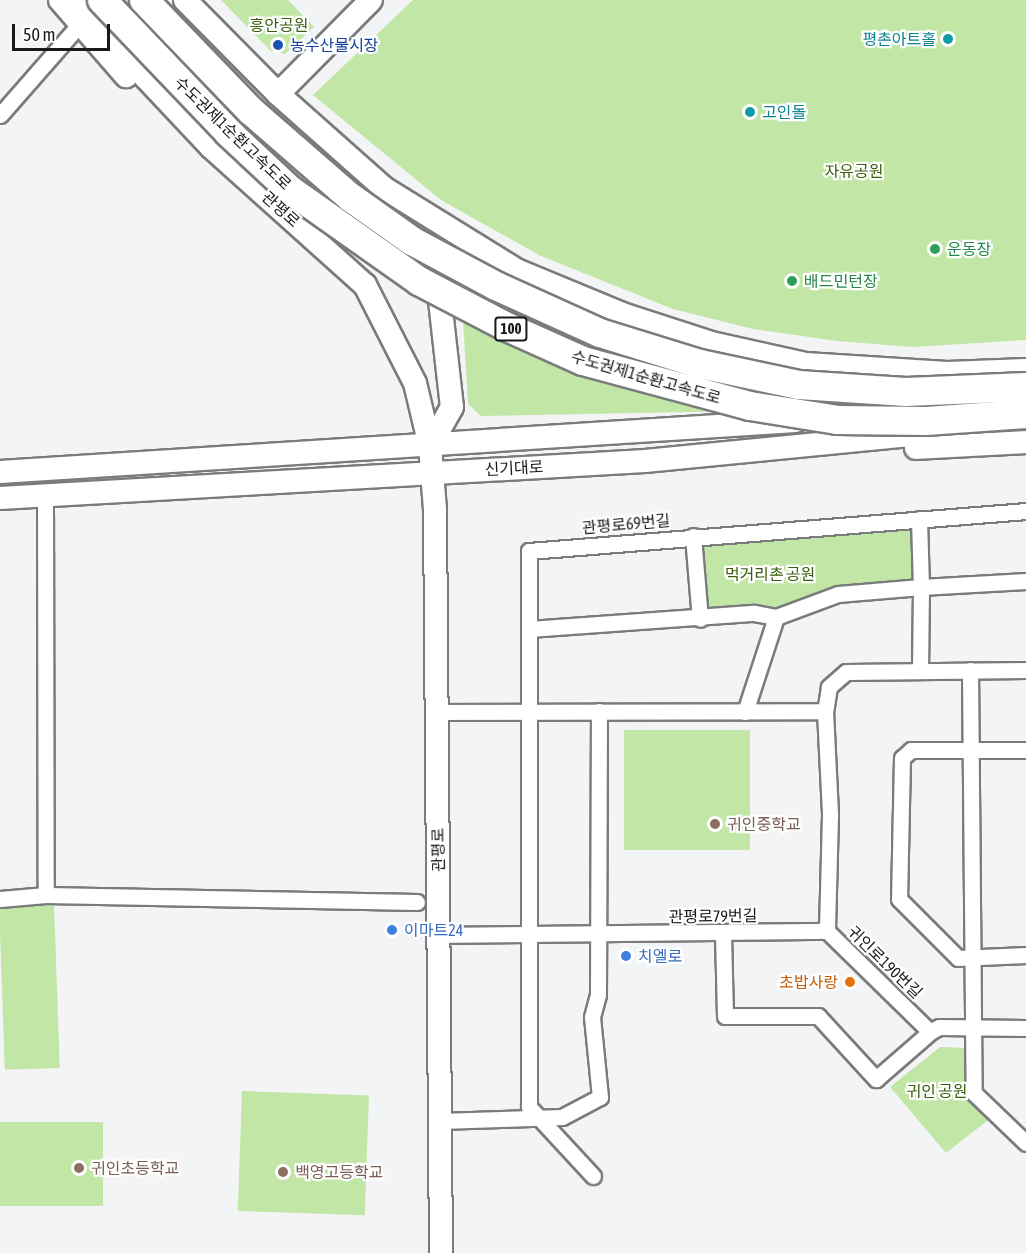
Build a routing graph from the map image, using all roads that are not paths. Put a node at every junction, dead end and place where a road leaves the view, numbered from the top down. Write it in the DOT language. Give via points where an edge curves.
graph roads {
  1 [pos="55,0"];
  2 [pos="60,0"];
  3 [pos="144,0"];
  4 [pos="156,0"];
  5 [pos="177,0"];
  6 [pos="185,0"];
  7 [pos="370,0"];
  8 [pos="91,7"];
  9 [pos="209,54"];
  10 [pos="278,94"];
  11 [pos="0,115"];
  12 [pos="384,188"];
  13 [pos="435,256"];
  14 [pos="365,285"];
  15 [pos="1026,370"];
  16 [pos="1026,387"];
  17 [pos="1026,403"];
  18 [pos="1026,414"];
  19 [pos="1026,424"];
  20 [pos="1026,430"];
  21 [pos="1026,442"];
  22 [pos="430,446"];
  23 [pos="971,446"];
  24 [pos="645,461"];
  25 [pos="0,472"];
  26 [pos="432,472"];
  27 [pos="45,496"];
  28 [pos="0,498"];
  29 [pos="1026,512"];
  30 [pos="920,519"];
  31 [pos="693,536"];
  32 [pos="1026,580"];
  33 [pos="921,587"];
  34 [pos="776,617"];
  35 [pos="700,619"];
  36 [pos="529,629"];
  37 [pos="920,670"];
  38 [pos="970,670"];
  39 [pos="1026,670"];
  40 [pos="436,711"];
  41 [pos="529,711"];
  42 [pos="599,711"];
  43 [pos="825,711"];
  44 [pos="746,712"];
  45 [pos="1026,750"];
  46 [pos="969,751"];
  47 [pos="46,895"];
  48 [pos="0,899"];
  49 [pos="417,902"];
  50 [pos="827,931"];
  51 [pos="723,934"];
  52 [pos="440,935"];
  53 [pos="598,935"];
  54 [pos="530,936"];
  55 [pos="1026,955"];
  56 [pos="971,957"];
  57 [pos="972,1028"];
  58 [pos="1026,1028"];
  59 [pos="930,1032"];
  60 [pos="542,1120"];
  61 [pos="440,1121"];
  62 [pos="1026,1143"];
  63 [pos="593,1176"];
  64 [pos="441,1253"];
  1 -- 8 [label="street"];
  2 -- 8 [label="street"];
  3 -- 16 [label="highway, 수도권제1순환고속도로 / 100, bridge" via="251,111 350,197 412,241 600,333 700,364 799,385 906,392"];
  4 -- 9 [label="street"];
  5 -- 9 [label="street"];
  6 -- 10 [label="street"];
  7 -- 10 [label="street"];
  8 -- 11 [label="street"];
  8 -- 14 [label="street, 관평로" via="146,78 211,147"];
  8 -- 14 [label="street" via="195,149"];
  8 -- 18 [label="highway, 수도권제1순환고속도로 / 100, bridge" via="290,190 419,281 583,361 750,406 837,420 926,421"];
  9 -- 13 [label="street" via="334,172"];
  10 -- 12 [label="street"];
  12 -- 13 [label="street"];
  12 -- 15 [label="street" via="516,270 621,314 711,343 806,364 869,371"];
  13 -- 17 [label="street" via="613,332 710,361 807,381"];
  13 -- 22 [label="street" via="452,407"];
  14 -- 22 [label="street, 관평로" via="415,383"];
  17 -- 22 [label="street, 신기대로"];
  19 -- 24 [label="street, 신기대로"];
  20 -- 23 [label="street"];
  21 -- 23 [label="street"];
  22 -- 25 [label="street, 신기대로"];
  22 -- 26 [label="street, 관평로"];
  23 -- 24 [label="street"];
  24 -- 26 [label="street, 신기대로"];
  26 -- 27 [label="street, 신기대로"];
  26 -- 40 [label="street, 관평로"];
  27 -- 28 [label="street, 신기대로"];
  27 -- 47 [label="street"];
  29 -- 30 [label="street"];
  30 -- 31 [label="street"];
  30 -- 33 [label="street"];
  31 -- 35 [label="street, 관평로69번길"];
  31 -- 36 [label="street, 관평로69번길" via="529,551"];
  32 -- 33 [label="street"];
  33 -- 34 [label="street" via="838,594"];
  33 -- 37 [label="street"];
  34 -- 35 [label="street" via="754,613"];
  34 -- 44 [label="street"];
  35 -- 36 [label="street"];
  36 -- 41 [label="street, 관평로69번길"];
  37 -- 38 [label="street, 귀인로190번길"];
  37 -- 43 [label="street, 귀인로190번길" via="842,674 829,687"];
  38 -- 39 [label="street, 귀인로190번길"];
  38 -- 46 [label="street"];
  40 -- 41 [label="street"];
  40 -- 52 [label="street, 관평로"];
  41 -- 42 [label="street"];
  41 -- 54 [label="street, 관평로69번길"];
  42 -- 44 [label="street"];
  42 -- 53 [label="street"];
  43 -- 44 [label="street"];
  43 -- 50 [label="street, 귀인로190번길" via="830,816"];
  45 -- 46 [label="street"];
  46 -- 56 [label="street"];
  46 -- 56 [label="street" via="911,750 902,758 899,899 958,958"];
  47 -- 48 [label="street"];
  47 -- 49 [label="street"];
  50 -- 51 [label="street, 관평로79번길"];
  50 -- 59 [label="street, 귀인로190번길"];
  51 -- 53 [label="street, 관평로79번길"];
  51 -- 59 [label="street" via="725,1016 818,1016 876,1079"];
  52 -- 54 [label="street, 관평로79번길"];
  52 -- 61 [label="street, 관평로"];
  53 -- 54 [label="street, 관평로79번길"];
  53 -- 60 [label="street" via="598,995 592,1017 600,1097 562,1117"];
  54 -- 60 [label="street" via="529,1107"];
  55 -- 56 [label="street"];
  56 -- 57 [label="street"];
  57 -- 58 [label="street"];
  57 -- 59 [label="street" via="939,1027"];
  57 -- 62 [label="street" via="974,1093"];
  60 -- 61 [label="street"];
  60 -- 63 [label="street"];
  61 -- 64 [label="street, 관평로"];
}
